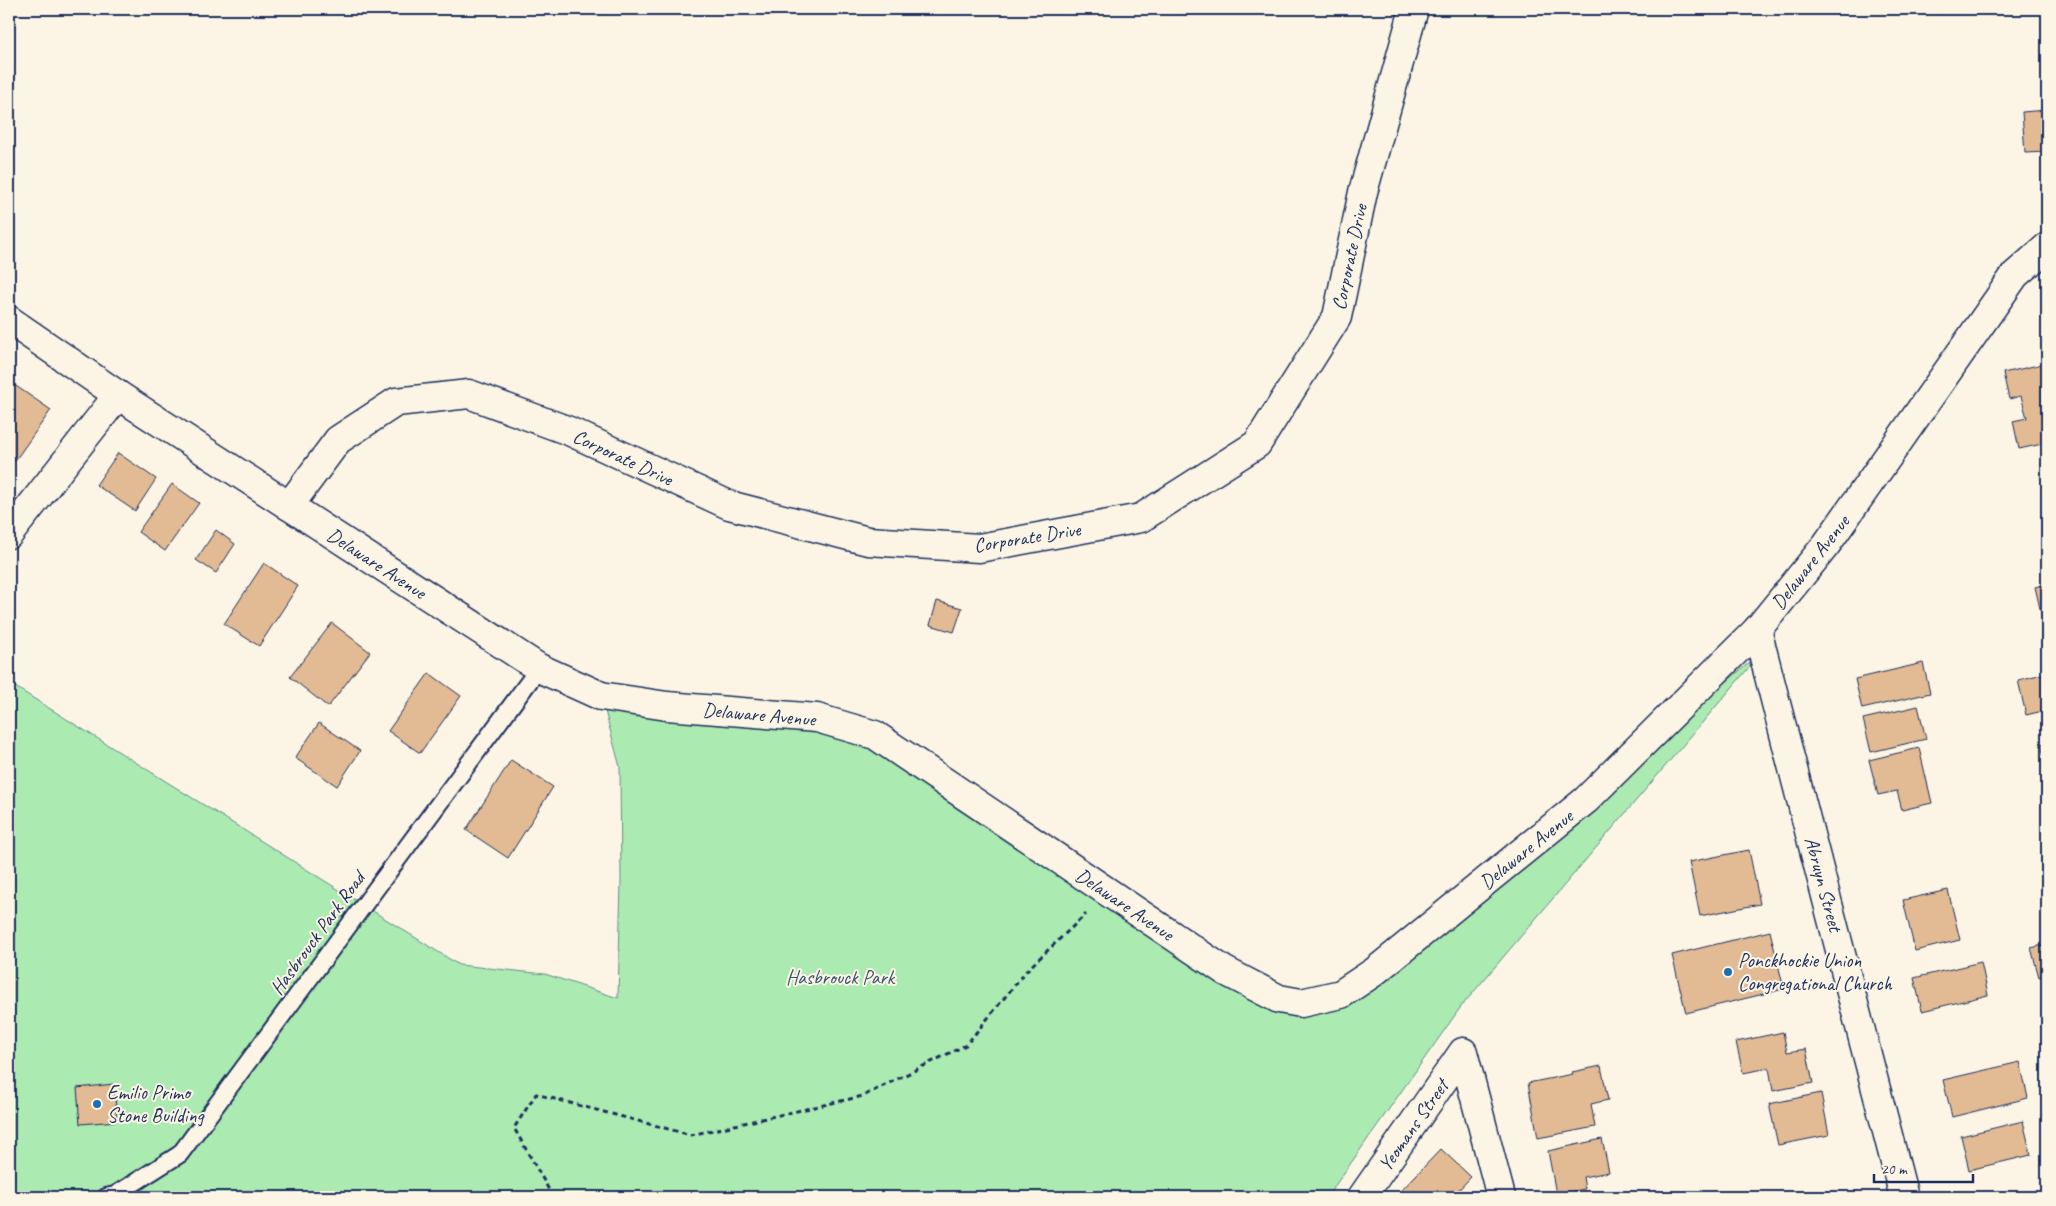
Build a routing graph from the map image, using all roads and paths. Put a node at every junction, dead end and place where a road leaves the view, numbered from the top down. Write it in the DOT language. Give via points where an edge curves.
graph roads {
  1 [pos="1414,9"];
  2 [pos="2047,247"];
  3 [pos="9,320"];
  4 [pos="118,395"];
  5 [pos="289,506"];
  6 [pos="9,534"];
  7 [pos="1757,630"];
  8 [pos="539,668"];
  9 [pos="1109,893"];
  10 [pos="106,1197"];
  11 [pos="553,1197"];
  12 [pos="1362,1197"];
  13 [pos="1502,1197"];
  14 [pos="1904,1197"];
  1 -- 5 [label="street, Corporate Drive" via="1363,192 1337,317 1257,444 1141,518 979,548 868,541 729,505 569,431 469,394 396,402 338,440"];
  2 -- 7 [label="street, Delaware Avenue" via="2015,275 1826,545"];
  3 -- 4 [label="street, Delaware Avenue"];
  4 -- 5 [label="street, Delaware Avenue"];
  4 -- 6 [label="street"];
  5 -- 8 [label="street, Delaware Avenue"];
  7 -- 9 [label="street, Delaware Avenue" via="1586,800 1374,972 1341,994 1301,1003 1279,999 1225,971"];
  7 -- 14 [label="street, Abruyn Street"];
  8 -- 9 [label="street, Delaware Avenue" via="601,696 667,706 817,718 875,736"];
  8 -- 10 [label="lane, Hasbrouck Park Road" via="180,1154 115,1195"];
  9 -- 11 [label="path" via="1027,970 966,1044 863,1096 691,1135 536,1094 514,1128"];
  12 -- 13 [label="street, Yeomans Street" via="1464,1052"];
}
